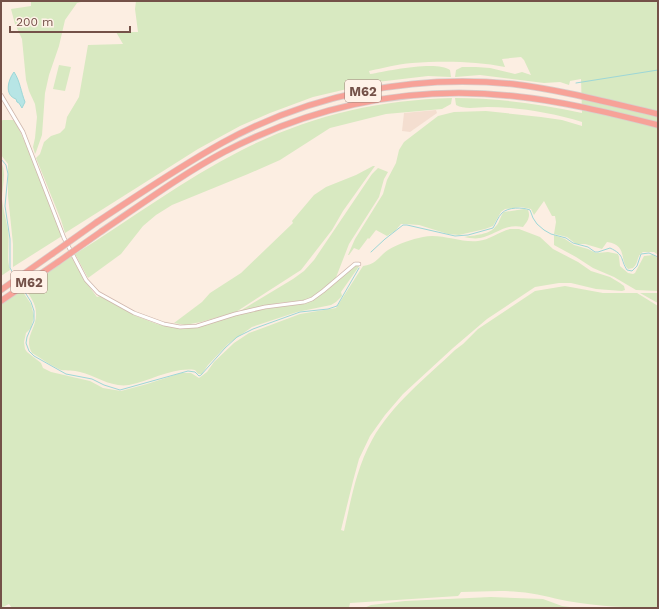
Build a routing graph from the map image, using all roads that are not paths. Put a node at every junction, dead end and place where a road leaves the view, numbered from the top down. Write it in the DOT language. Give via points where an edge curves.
graph roads {
  1 [pos="1,95"];
  2 [pos="658,114"];
  3 [pos="658,125"];
  4 [pos="359,264"];
  5 [pos="1,290"];
  6 [pos="1,301"];
  1 -- 4 [label="street" via="23,132 64,238 86,280 98,293 134,313 169,326 197,326 265,307 304,302 323,291 355,264"];
  2 -- 5 [label="highway, M62, bridge" via="514,84 472,82 430,82 362,91 312,104 269,120 223,142 179,168"];
  3 -- 6 [label="highway, M62, bridge" via="513,96 454,92 398,96 313,115 290,122 224,152 102,231"];
}
